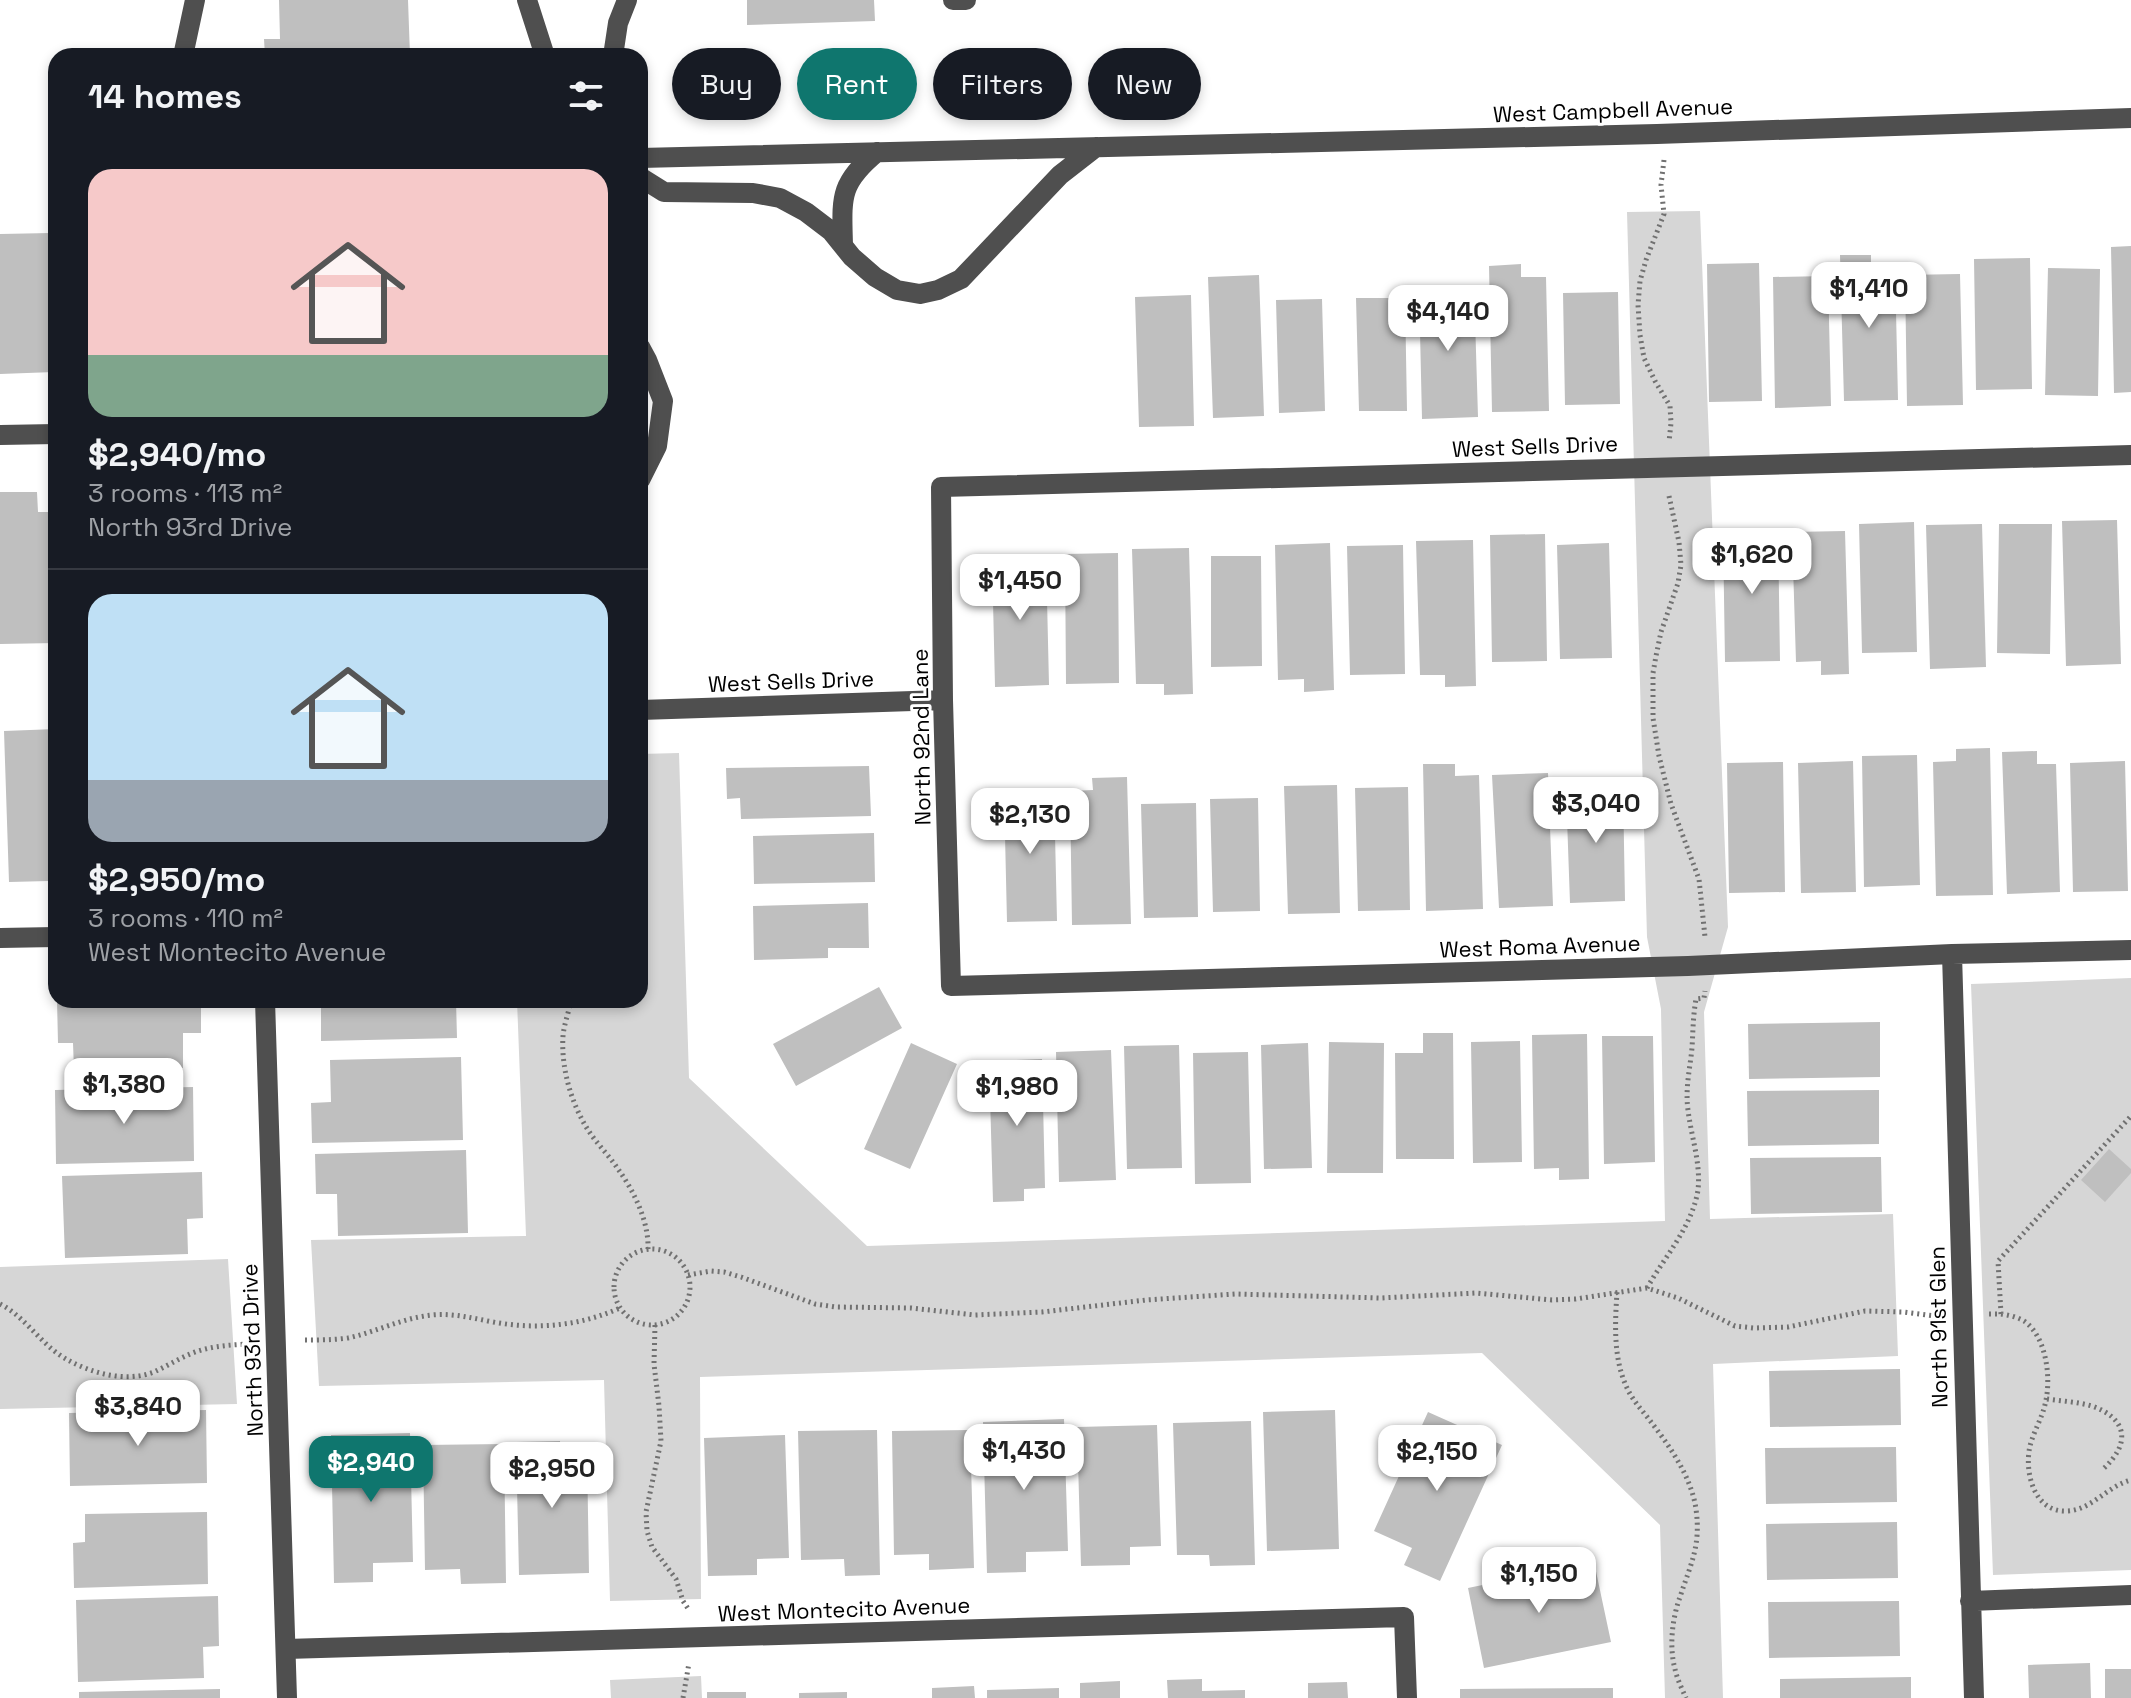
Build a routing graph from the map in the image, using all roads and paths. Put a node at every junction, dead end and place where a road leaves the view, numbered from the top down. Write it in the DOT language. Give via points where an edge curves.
graph roads {
  1 [pos="195,0"];
  2 [pos="527,0"];
  3 [pos="627,0"];
  4 [pos="953,0"];
  5 [pos="966,0"];
  6 [pos="185,48"];
  7 [pos="542,48"];
  8 [pos="614,48"];
  9 [pos="2131,118"];
  10 [pos="1664,133"];
  11 [pos="1096,147"];
  12 [pos="877,152"];
  13 [pos="648,158"];
  14 [pos="648,182"];
  15 [pos="843,246"];
  16 [pos="648,363"];
  17 [pos="48,434"];
  18 [pos="0,435"];
  19 [pos="2131,455"];
  20 [pos="648,464"];
  21 [pos="1669,467"];
  22 [pos="941,487"];
  23 [pos="943,700"];
  24 [pos="648,710"];
  25 [pos="48,937"];
  26 [pos="0,938"];
  27 [pos="2131,950"];
  28 [pos="1952,954"];
  29 [pos="1705,966"];
  30 [pos="951,986"];
  31 [pos="265,1008"];
  32 [pos="569,1008"];
  33 [pos="2131,1116"];
  34 [pos="648,1249"];
  35 [pos="688,1275"];
  36 [pos="1647,1288"];
  37 [pos="1617,1292"];
  38 [pos="2001,1314"];
  39 [pos="1961,1315"];
  40 [pos="655,1325"];
  41 [pos="2047,1399"];
  42 [pos="2103,1469"];
  43 [pos="2131,1480"];
  44 [pos="2131,1595"];
  45 [pos="1970,1601"];
  46 [pos="691,1637"];
  47 [pos="286,1649"];
  48 [pos="287,1698"];
  49 [pos="683,1698"];
  50 [pos="1407,1698"];
  51 [pos="1686,1698"];
  52 [pos="1974,1698"];
  1 -- 6 [label="street"];
  2 -- 7 [label="street"];
  3 -- 8 [label="street"];
  4 -- 5 [label="street"];
  9 -- 10 [label="street, West Campbell Avenue"];
  10 -- 11 [label="street, West Campbell Avenue"];
  10 -- 21 [label="path" via="1664,214 1640,281 1638,305 1644,358 1670,406"];
  11 -- 12 [label="street, West Campbell Avenue"];
  11 -- 15 [label="street" via="1060,175 961,279 938,290 897,290"];
  12 -- 13 [label="street, West Campbell Avenue"];
  12 -- 15 [label="street" via="849,180 842,212"];
  14 -- 15 [label="street" via="664,192 780,198 831,231"];
  16 -- 20 [label="street" via="663,401 657,446"];
  17 -- 18 [label="street"];
  19 -- 21 [label="street, West Sells Drive"];
  21 -- 22 [label="street, West Sells Drive"];
  21 -- 29 [label="path" via="1681,565 1656,656 1653,718 1671,804 1699,879"];
  22 -- 23 [label="street, North 92nd Lane"];
  23 -- 24 [label="street, West Sells Drive"];
  23 -- 30 [label="street, North 92nd Lane"];
  25 -- 26 [label="street"];
  27 -- 28 [label="street, West Roma Avenue"];
  28 -- 29 [label="street, West Roma Avenue"];
  28 -- 39 [label="street, North 91st Glen"];
  29 -- 30 [label="street, West Roma Avenue"];
  29 -- 36 [label="path" via="1704,998 1696,999 1692,1020 1686,1086 1698,1189 1691,1214"];
  31 -- 47 [label="street, North 93rd Drive"];
  32 -- 34 [label="path" via="563,1035 574,1103 633,1194"];
  33 -- 38 [label="path" via="1998,1261"];
  34 -- 35 [label="path" via="673,1255"];
  34 -- 40 [label="path" via="625,1259 614,1280 614,1293 624,1314"];
  35 -- 37 [label="path" via="724,1272 836,1307 975,1315 1235,1294 1381,1298 1476,1293 1552,1300"];
  35 -- 40 [label="path" via="688,1301 681,1312"];
  36 -- 37 [label="path"];
  36 -- 39 [label="path" via="1735,1326 1754,1328 1788,1327 1865,1311"];
  37 -- 51 [label="path" via="1617,1351 1626,1386 1674,1454 1696,1511 1697,1550 1673,1636 1675,1670"];
  38 -- 39 [label="path"];
  38 -- 41 [label="path" via="2024,1321 2041,1343"];
  39 -- 45 [label="street, North 91st Glen"];
  40 -- 46 [label="path" via="661,1441 647,1531 692,1615"];
  41 -- 42 [label="path" via="2093,1407 2118,1422 2122,1442"];
  41 -- 43 [label="path" via="2028,1462 2029,1478 2042,1503 2051,1510 2074,1510"];
  44 -- 45 [label="street"];
  45 -- 52 [label="street, North 91st Glen"];
  46 -- 47 [label="street, West Montecito Avenue"];
  46 -- 49 [label="path"];
  46 -- 50 [label="street, West Montecito Avenue" via="1404,1617"];
  47 -- 48 [label="street, North 93rd Drive"];
}
